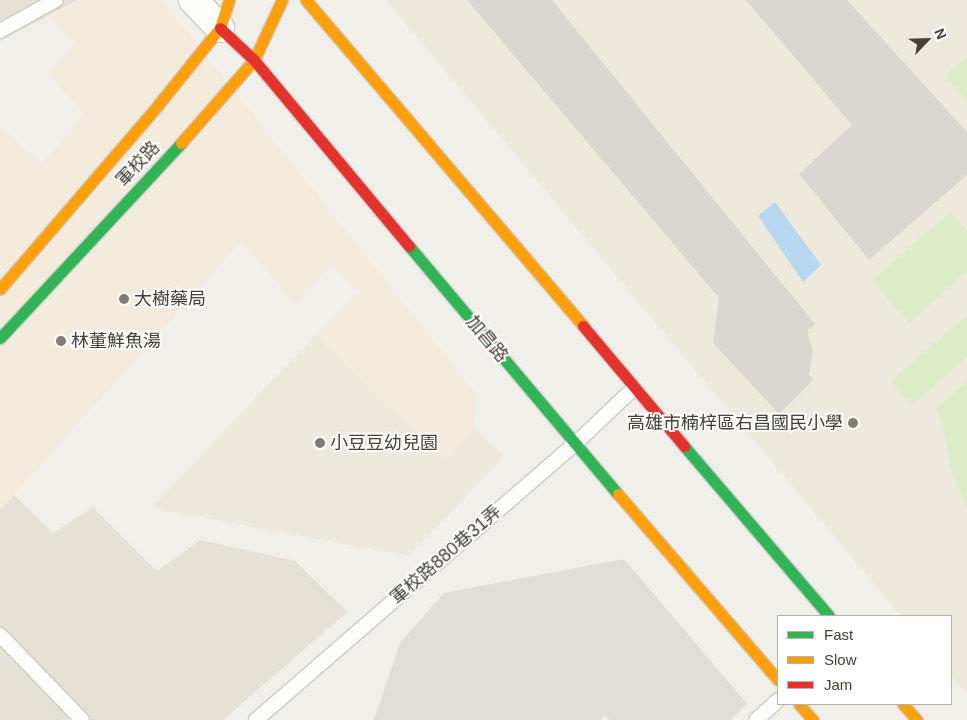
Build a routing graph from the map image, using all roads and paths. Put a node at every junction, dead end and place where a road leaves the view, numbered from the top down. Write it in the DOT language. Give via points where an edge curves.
graph roads {
  1 [pos="56,0"];
  2 [pos="193,0"];
  3 [pos="229,0"];
  4 [pos="282,0"];
  5 [pos="306,0"];
  6 [pos="220,28"];
  7 [pos="0,31"];
  8 [pos="254,60"];
  9 [pos="0,290"];
  10 [pos="0,338"];
  11 [pos="634,388"];
  12 [pos="574,444"];
  13 [pos="827,615"];
  14 [pos="0,635"];
  15 [pos="777,679"];
  16 [pos="777,701"];
  17 [pos="800,705"];
  18 [pos="904,705"];
  19 [pos="82,720"];
  20 [pos="256,720"];
  21 [pos="756,720"];
  22 [pos="813,720"];
  23 [pos="917,720"];
  1 -- 7 [label="lane"];
  2 -- 6 [label="street, 加昌路"];
  3 -- 6 [label="street, 軍校路"];
  4 -- 8 [label="street, 軍校路"];
  5 -- 11 [label="street"];
  6 -- 8 [label="street, 加昌路"];
  6 -- 9 [label="street, 軍校路"];
  8 -- 10 [label="street, 軍校路"];
  8 -- 12 [label="street, 加昌路"];
  11 -- 12 [label="lane, 軍校路880巷31弄"];
  11 -- 13 [label="street"];
  12 -- 15 [label="street, 加昌路"];
  12 -- 20 [label="lane, 軍校路880巷31弄"];
  14 -- 19 [label="lane"];
  16 -- 21 [label="lane"];
  17 -- 22 [label="street"];
  18 -- 23 [label="street"];
}
